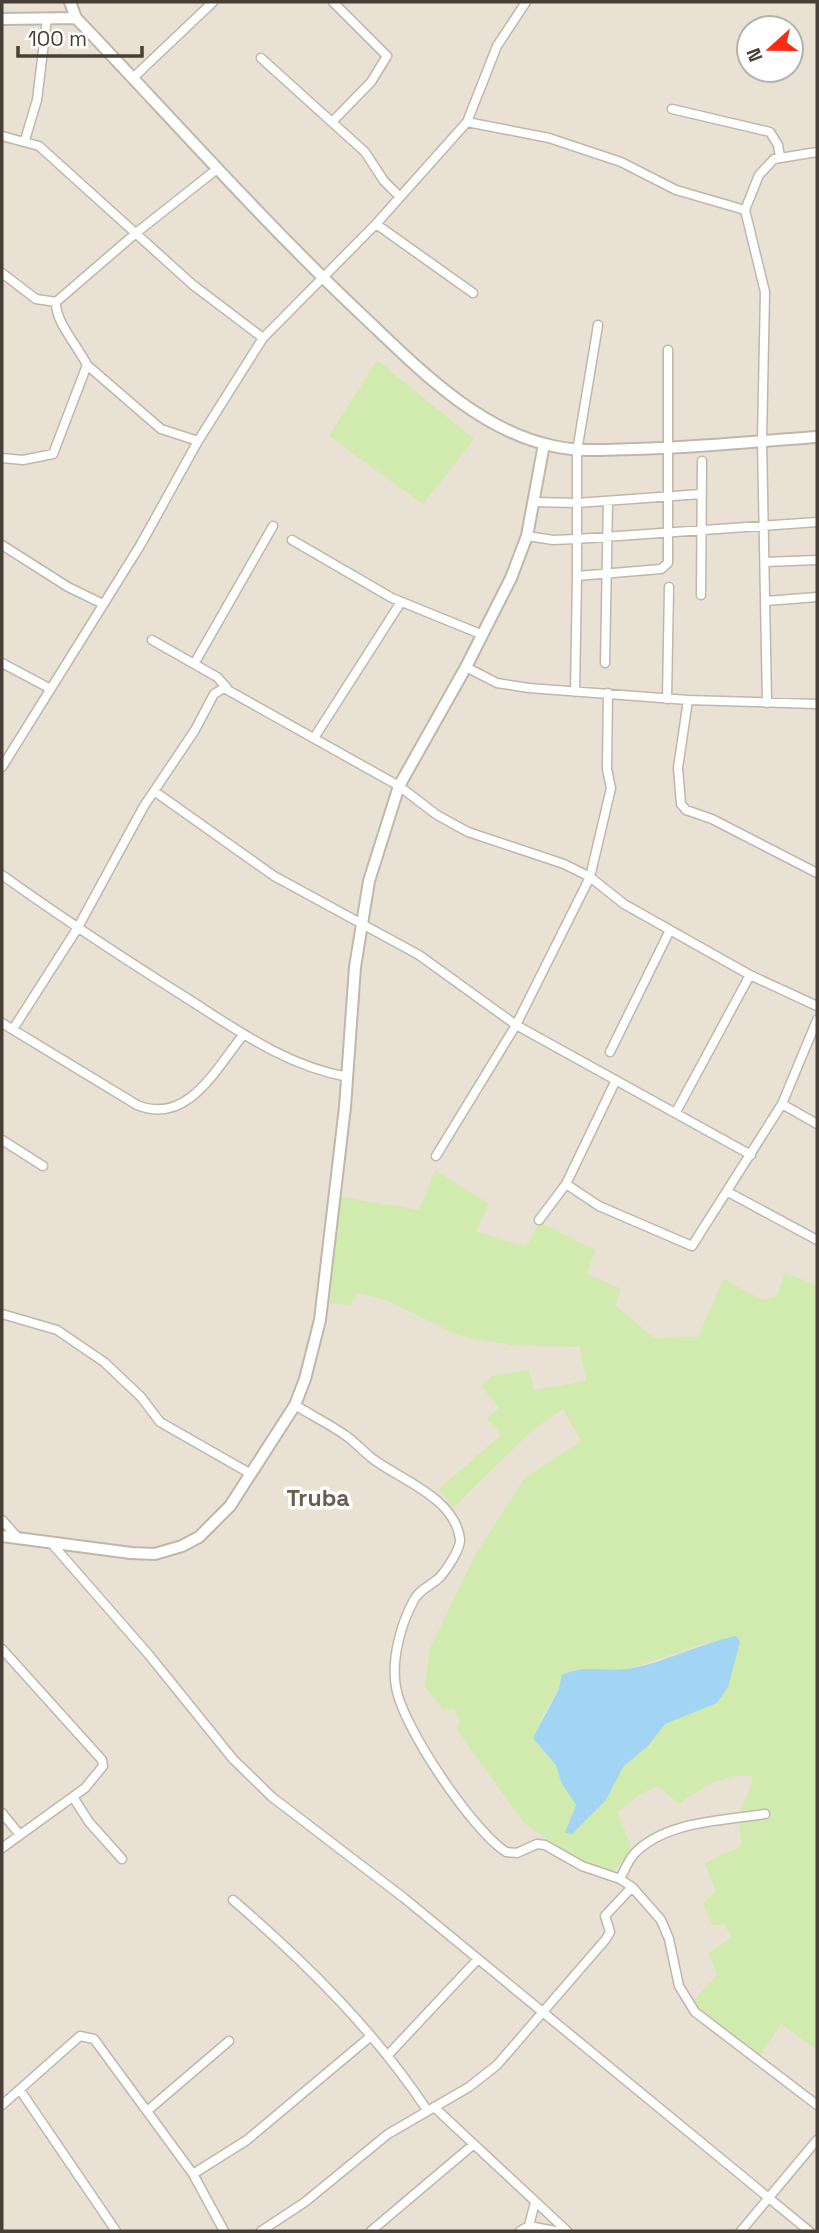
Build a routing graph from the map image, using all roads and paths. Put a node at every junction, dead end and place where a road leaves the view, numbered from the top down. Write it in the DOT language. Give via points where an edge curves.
graph roads {
  1 [pos="70,2"];
  2 [pos="213,2"];
  3 [pos="333,2"];
  4 [pos="526,2"];
  5 [pos="47,18"];
  6 [pos="76,18"];
  7 [pos="2,19"];
  8 [pos="261,58"];
  9 [pos="134,77"];
  10 [pos="672,108"];
  11 [pos="332,122"];
  12 [pos="467,122"];
  13 [pos="2,136"];
  14 [pos="25,140"];
  15 [pos="817,152"];
  16 [pos="780,157"];
  17 [pos="217,169"];
  18 [pos="400,197"];
  19 [pos="746,210"];
  20 [pos="376,224"];
  21 [pos="136,233"];
  22 [pos="2,272"];
  23 [pos="321,276"];
  24 [pos="473,293"];
  25 [pos="56,302"];
  26 [pos="598,324"];
  27 [pos="263,338"];
  28 [pos="668,350"];
  29 [pos="87,365"];
  30 [pos="817,437"];
  31 [pos="762,440"];
  32 [pos="198,441"];
  33 [pos="544,444"];
  34 [pos="667,449"];
  35 [pos="577,450"];
  36 [pos="2,458"];
  37 [pos="702,461"];
  38 [pos="701,494"];
  39 [pos="669,498"];
  40 [pos="608,501"];
  41 [pos="535,502"];
  42 [pos="577,503"];
  43 [pos="817,522"];
  44 [pos="273,526"];
  45 [pos="764,527"];
  46 [pos="700,530"];
  47 [pos="669,532"];
  48 [pos="527,536"];
  49 [pos="608,537"];
  50 [pos="576,539"];
  51 [pos="292,540"];
  52 [pos="2,545"];
  53 [pos="817,560"];
  54 [pos="765,562"];
  55 [pos="608,573"];
  56 [pos="577,576"];
  57 [pos="669,587"];
  58 [pos="701,595"];
  59 [pos="817,597"];
  60 [pos="766,601"];
  61 [pos="401,602"];
  62 [pos="103,604"];
  63 [pos="483,635"];
  64 [pos="152,640"];
  65 [pos="2,663"];
  66 [pos="605,663"];
  67 [pos="194,664"];
  68 [pos="466,667"];
  69 [pos="49,688"];
  70 [pos="227,688"];
  71 [pos="575,692"];
  72 [pos="608,693"];
  73 [pos="667,699"];
  74 [pos="688,701"];
  75 [pos="767,704"];
  76 [pos="817,704"];
  77 [pos="314,738"];
  78 [pos="2,767"];
  79 [pos="400,786"];
  80 [pos="154,791"];
  81 [pos="817,873"];
  82 [pos="2,875"];
  83 [pos="590,877"];
  84 [pos="360,924"];
  85 [pos="77,929"];
  86 [pos="670,930"];
  87 [pos="750,975"];
  88 [pos="817,1006"];
  89 [pos="817,1020"];
  90 [pos="2,1023"];
  91 [pos="516,1025"];
  92 [pos="13,1029"];
  93 [pos="244,1034"];
  94 [pos="610,1052"];
  95 [pos="348,1077"];
  96 [pos="615,1082"];
  97 [pos="782,1104"];
  98 [pos="676,1112"];
  99 [pos="817,1124"];
  100 [pos="2,1140"];
  101 [pos="751,1155"];
  102 [pos="436,1156"];
  103 [pos="43,1166"];
  104 [pos="566,1184"];
  105 [pos="728,1192"];
  106 [pos="539,1220"];
  107 [pos="817,1240"];
  108 [pos="2,1314"];
  109 [pos="295,1405"];
  110 [pos="251,1474"];
  111 [pos="2,1520"];
  112 [pos="3,1539"];
  113 [pos="19,1539"];
  114 [pos="53,1545"];
  115 [pos="2,1648"];
  116 [pos="73,1797"];
  117 [pos="2,1813"];
  118 [pos="765,1814"];
  119 [pos="20,1835"];
  120 [pos="2,1847"];
  121 [pos="122,1859"];
  122 [pos="620,1879"];
  123 [pos="632,1887"];
  124 [pos="233,1900"];
  125 [pos="478,1959"];
  126 [pos="543,2011"];
  127 [pos="371,2036"];
  128 [pos="229,2041"];
  129 [pos="388,2055"];
  130 [pos="20,2090"];
  131 [pos="2,2105"];
  132 [pos="817,2105"];
  133 [pos="431,2108"];
  134 [pos="147,2111"];
  135 [pos="817,2140"];
  136 [pos="474,2144"];
  137 [pos="193,2174"];
  138 [pos="768,2200"];
  139 [pos="535,2202"];
  140 [pos="529,2226"];
  141 [pos="116,2231"];
  142 [pos="224,2231"];
  143 [pos="261,2231"];
  144 [pos="371,2231"];
  145 [pos="520,2231"];
  146 [pos="555,2231"];
  147 [pos="567,2231"];
  148 [pos="741,2231"];
  149 [pos="809,2231"];
  1 -- 6 [label="street"];
  2 -- 9 [label="street"];
  3 -- 11 [label="street" via="387,56 371,82"];
  4 -- 12 [label="street" via="497,46"];
  5 -- 6 [label="street"];
  5 -- 7 [label="street"];
  5 -- 14 [label="street" via="37,100"];
  6 -- 9 [label="street"];
  8 -- 11 [label="street"];
  9 -- 17 [label="street"];
  10 -- 16 [label="street" via="770,132"];
  11 -- 18 [label="street" via="365,152"];
  12 -- 18 [label="street"];
  12 -- 19 [label="street" via="549,138 621,162 676,190"];
  13 -- 14 [label="street"];
  14 -- 21 [label="street" via="49,154"];
  15 -- 16 [label="street"];
  16 -- 19 [label="street" via="759,175"];
  17 -- 21 [label="street"];
  17 -- 23 [label="street"];
  18 -- 20 [label="street"];
  19 -- 31 [label="street" via="765,292"];
  20 -- 23 [label="street"];
  20 -- 24 [label="street"];
  21 -- 25 [label="street"];
  21 -- 27 [label="street" via="193,285"];
  22 -- 25 [label="street" via="36,299"];
  23 -- 27 [label="street"];
  23 -- 33 [label="street" via="468,407"];
  25 -- 29 [label="street" via="63,327"];
  26 -- 35 [label="street"];
  27 -- 32 [label="street"];
  28 -- 34 [label="street"];
  29 -- 32 [label="street" via="161,429"];
  29 -- 36 [label="street" via="53,454 23,460"];
  30 -- 31 [label="street"];
  31 -- 34 [label="street"];
  31 -- 45 [label="street"];
  32 -- 62 [label="street"];
  33 -- 35 [label="street"];
  33 -- 41 [label="street"];
  34 -- 35 [label="street"];
  34 -- 39 [label="street"];
  35 -- 42 [label="street"];
  37 -- 38 [label="street"];
  38 -- 39 [label="street"];
  38 -- 46 [label="street"];
  39 -- 40 [label="street"];
  39 -- 47 [label="street"];
  40 -- 42 [label="street"];
  40 -- 49 [label="street"];
  41 -- 42 [label="street"];
  41 -- 48 [label="street"];
  42 -- 50 [label="street"];
  43 -- 45 [label="street"];
  44 -- 67 [label="street"];
  45 -- 46 [label="street"];
  45 -- 54 [label="street"];
  46 -- 47 [label="street"];
  46 -- 58 [label="street"];
  47 -- 49 [label="street"];
  47 -- 55 [label="street" via="666,567"];
  48 -- 50 [label="street"];
  48 -- 63 [label="street"];
  49 -- 50 [label="street"];
  49 -- 55 [label="street"];
  50 -- 56 [label="street"];
  51 -- 61 [label="street"];
  52 -- 62 [label="street"];
  53 -- 54 [label="street"];
  54 -- 60 [label="street"];
  55 -- 56 [label="street"];
  55 -- 66 [label="street"];
  56 -- 71 [label="street"];
  57 -- 73 [label="street"];
  59 -- 60 [label="street"];
  60 -- 75 [label="street"];
  61 -- 63 [label="street"];
  61 -- 77 [label="street"];
  62 -- 69 [label="street"];
  63 -- 68 [label="street"];
  64 -- 67 [label="street"];
  65 -- 69 [label="street"];
  67 -- 70 [label="street"];
  68 -- 71 [label="street" via="498,683"];
  68 -- 79 [label="street"];
  69 -- 78 [label="street"];
  70 -- 77 [label="street"];
  70 -- 80 [label="street" via="215,694"];
  71 -- 72 [label="street"];
  72 -- 73 [label="street"];
  72 -- 83 [label="street" via="611,788"];
  73 -- 74 [label="street"];
  74 -- 75 [label="street"];
  74 -- 81 [label="street" via="678,768 681,804"];
  75 -- 76 [label="street"];
  77 -- 79 [label="street"];
  79 -- 83 [label="street" via="468,832"];
  79 -- 84 [label="street"];
  80 -- 84 [label="street" via="274,876"];
  80 -- 85 [label="street"];
  82 -- 85 [label="street"];
  83 -- 86 [label="street" via="624,904"];
  83 -- 91 [label="street"];
  84 -- 91 [label="street" via="419,955"];
  84 -- 95 [label="street"];
  85 -- 92 [label="street"];
  85 -- 93 [label="street"];
  86 -- 87 [label="street"];
  86 -- 94 [label="street"];
  87 -- 88 [label="street"];
  87 -- 98 [label="street"];
  89 -- 97 [label="street"];
  90 -- 92 [label="street"];
  91 -- 96 [label="street"];
  91 -- 102 [label="street"];
  92 -- 93 [label="street" via="154,1112 170,1111 188,1101"];
  93 -- 95 [label="street" via="314,1071"];
  95 -- 109 [label="street" via="320,1320"];
  96 -- 98 [label="street"];
  96 -- 104 [label="street"];
  97 -- 99 [label="street"];
  97 -- 101 [label="street"];
  98 -- 101 [label="street"];
  100 -- 103 [label="street"];
  101 -- 105 [label="street"];
  104 -- 105 [label="street" via="599,1206 688,1247 696,1242"];
  104 -- 106 [label="street"];
  105 -- 107 [label="street"];
  108 -- 110 [label="street" via="57,1330 104,1362 160,1422"];
  109 -- 110 [label="street"];
  109 -- 122 [label="street" via="428,1493 446,1509 459,1536 460,1543 443,1574 422,1588 412,1603 395,1672 406,1716 448,1788 506,1853 545,1845 582,1866"];
  110 -- 114 [label="street" via="216,1522 169,1551 131,1553"];
  111 -- 113 [label="street"];
  112 -- 113 [label="street"];
  113 -- 114 [label="street"];
  114 -- 125 [label="street" via="233,1759"];
  115 -- 116 [label="street" via="102,1760 96,1778"];
  116 -- 119 [label="street"];
  116 -- 121 [label="street"];
  117 -- 119 [label="street"];
  118 -- 122 [label="street" via="657,1836 633,1855"];
  119 -- 120 [label="street"];
  122 -- 123 [label="street"];
  123 -- 126 [label="street" via="605,1916 610,1932 606,1939"];
  123 -- 132 [label="street" via="661,1920 679,1986 695,2012"];
  124 -- 127 [label="street" via="325,1984"];
  125 -- 126 [label="street"];
  125 -- 129 [label="street"];
  126 -- 133 [label="street" via="497,2065"];
  126 -- 138 [label="street"];
  127 -- 129 [label="street"];
  127 -- 137 [label="street" via="247,2140"];
  128 -- 134 [label="street"];
  129 -- 133 [label="street"];
  130 -- 131 [label="street"];
  130 -- 134 [label="street" via="54,2055 87,2036 94,2039"];
  130 -- 141 [label="street"];
  133 -- 136 [label="street"];
  133 -- 143 [label="street" via="388,2134 305,2202"];
  134 -- 137 [label="street"];
  135 -- 138 [label="street"];
  136 -- 139 [label="street"];
  136 -- 144 [label="street"];
  137 -- 142 [label="street"];
  138 -- 148 [label="street"];
  138 -- 149 [label="street"];
  139 -- 140 [label="street"];
  139 -- 147 [label="street"];
  140 -- 145 [label="street"];
  140 -- 146 [label="street"];
}
